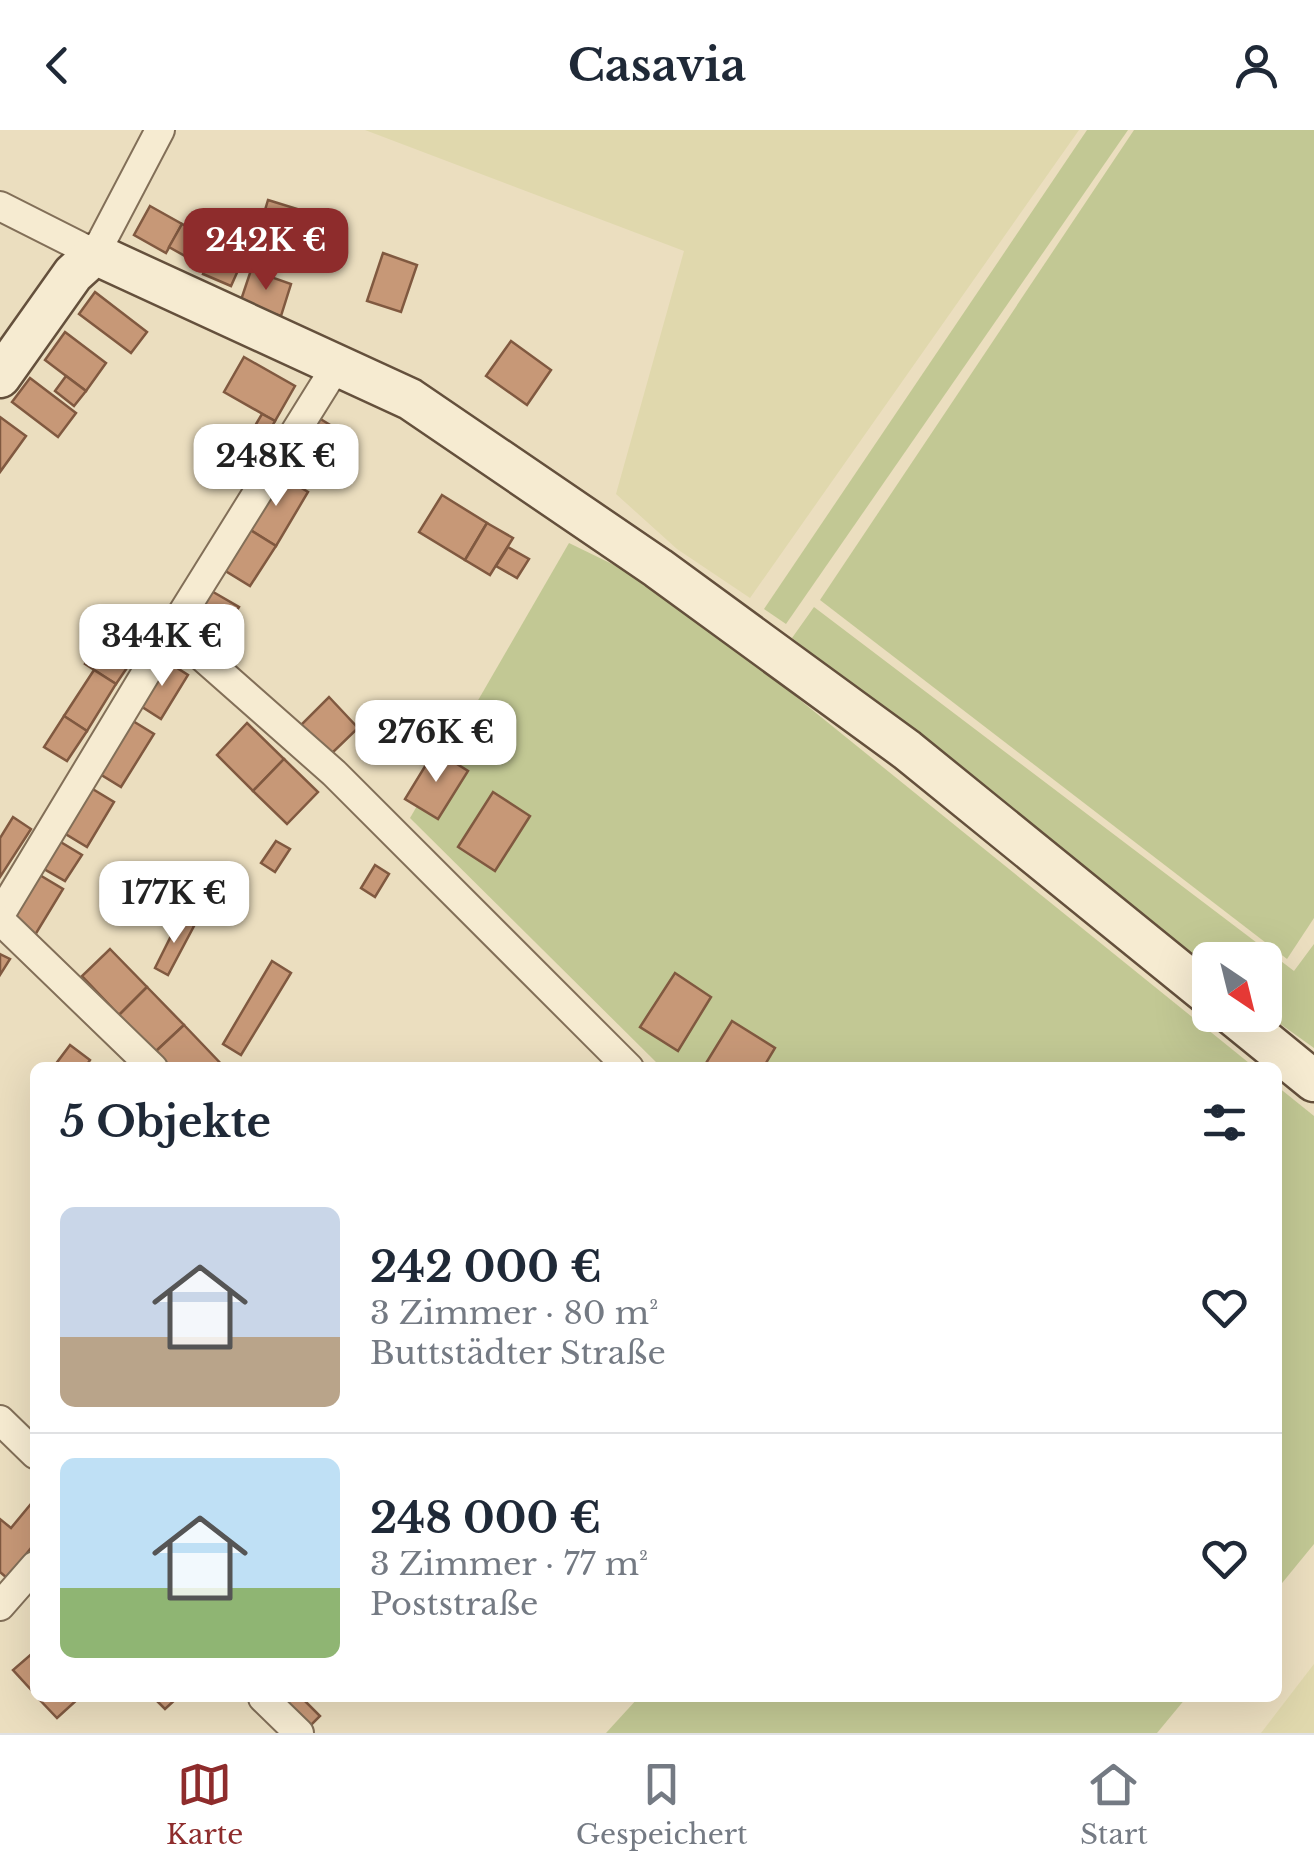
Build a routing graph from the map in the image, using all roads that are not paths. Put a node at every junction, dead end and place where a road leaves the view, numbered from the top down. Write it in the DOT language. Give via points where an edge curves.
graph roads {
  1 [pos="160,130"];
  2 [pos="0,206"];
  3 [pos="95,254"];
  4 [pos="337,365"];
  5 [pos="0,377"];
  6 [pos="172,630"];
  7 [pos="0,917"];
  8 [pos="1192,981"];
  9 [pos="1254,1032"];
  10 [pos="147,1062"];
  11 [pos="623,1062"];
  12 [pos="1314,1080"];
  13 [pos="0,1420"];
  14 [pos="30,1449"];
  15 [pos="30,1572"];
  16 [pos="0,1606"];
  17 [pos="267,1702"];
  18 [pos="298,1733"];
  1 -- 3 [label="street"];
  2 -- 3 [label="street"];
  3 -- 4 [label="main road"];
  3 -- 5 [label="main road" via="73,274"];
  4 -- 6 [label="street"];
  4 -- 8 [label="main road" via="410,399 658,568 907,750"];
  6 -- 7 [label="street"];
  6 -- 11 [label="street" via="334,773"];
  7 -- 10 [label="street"];
  9 -- 12 [label="main road"];
  13 -- 14 [label="street"];
  15 -- 16 [label="street"];
  17 -- 18 [label="street"];
}
